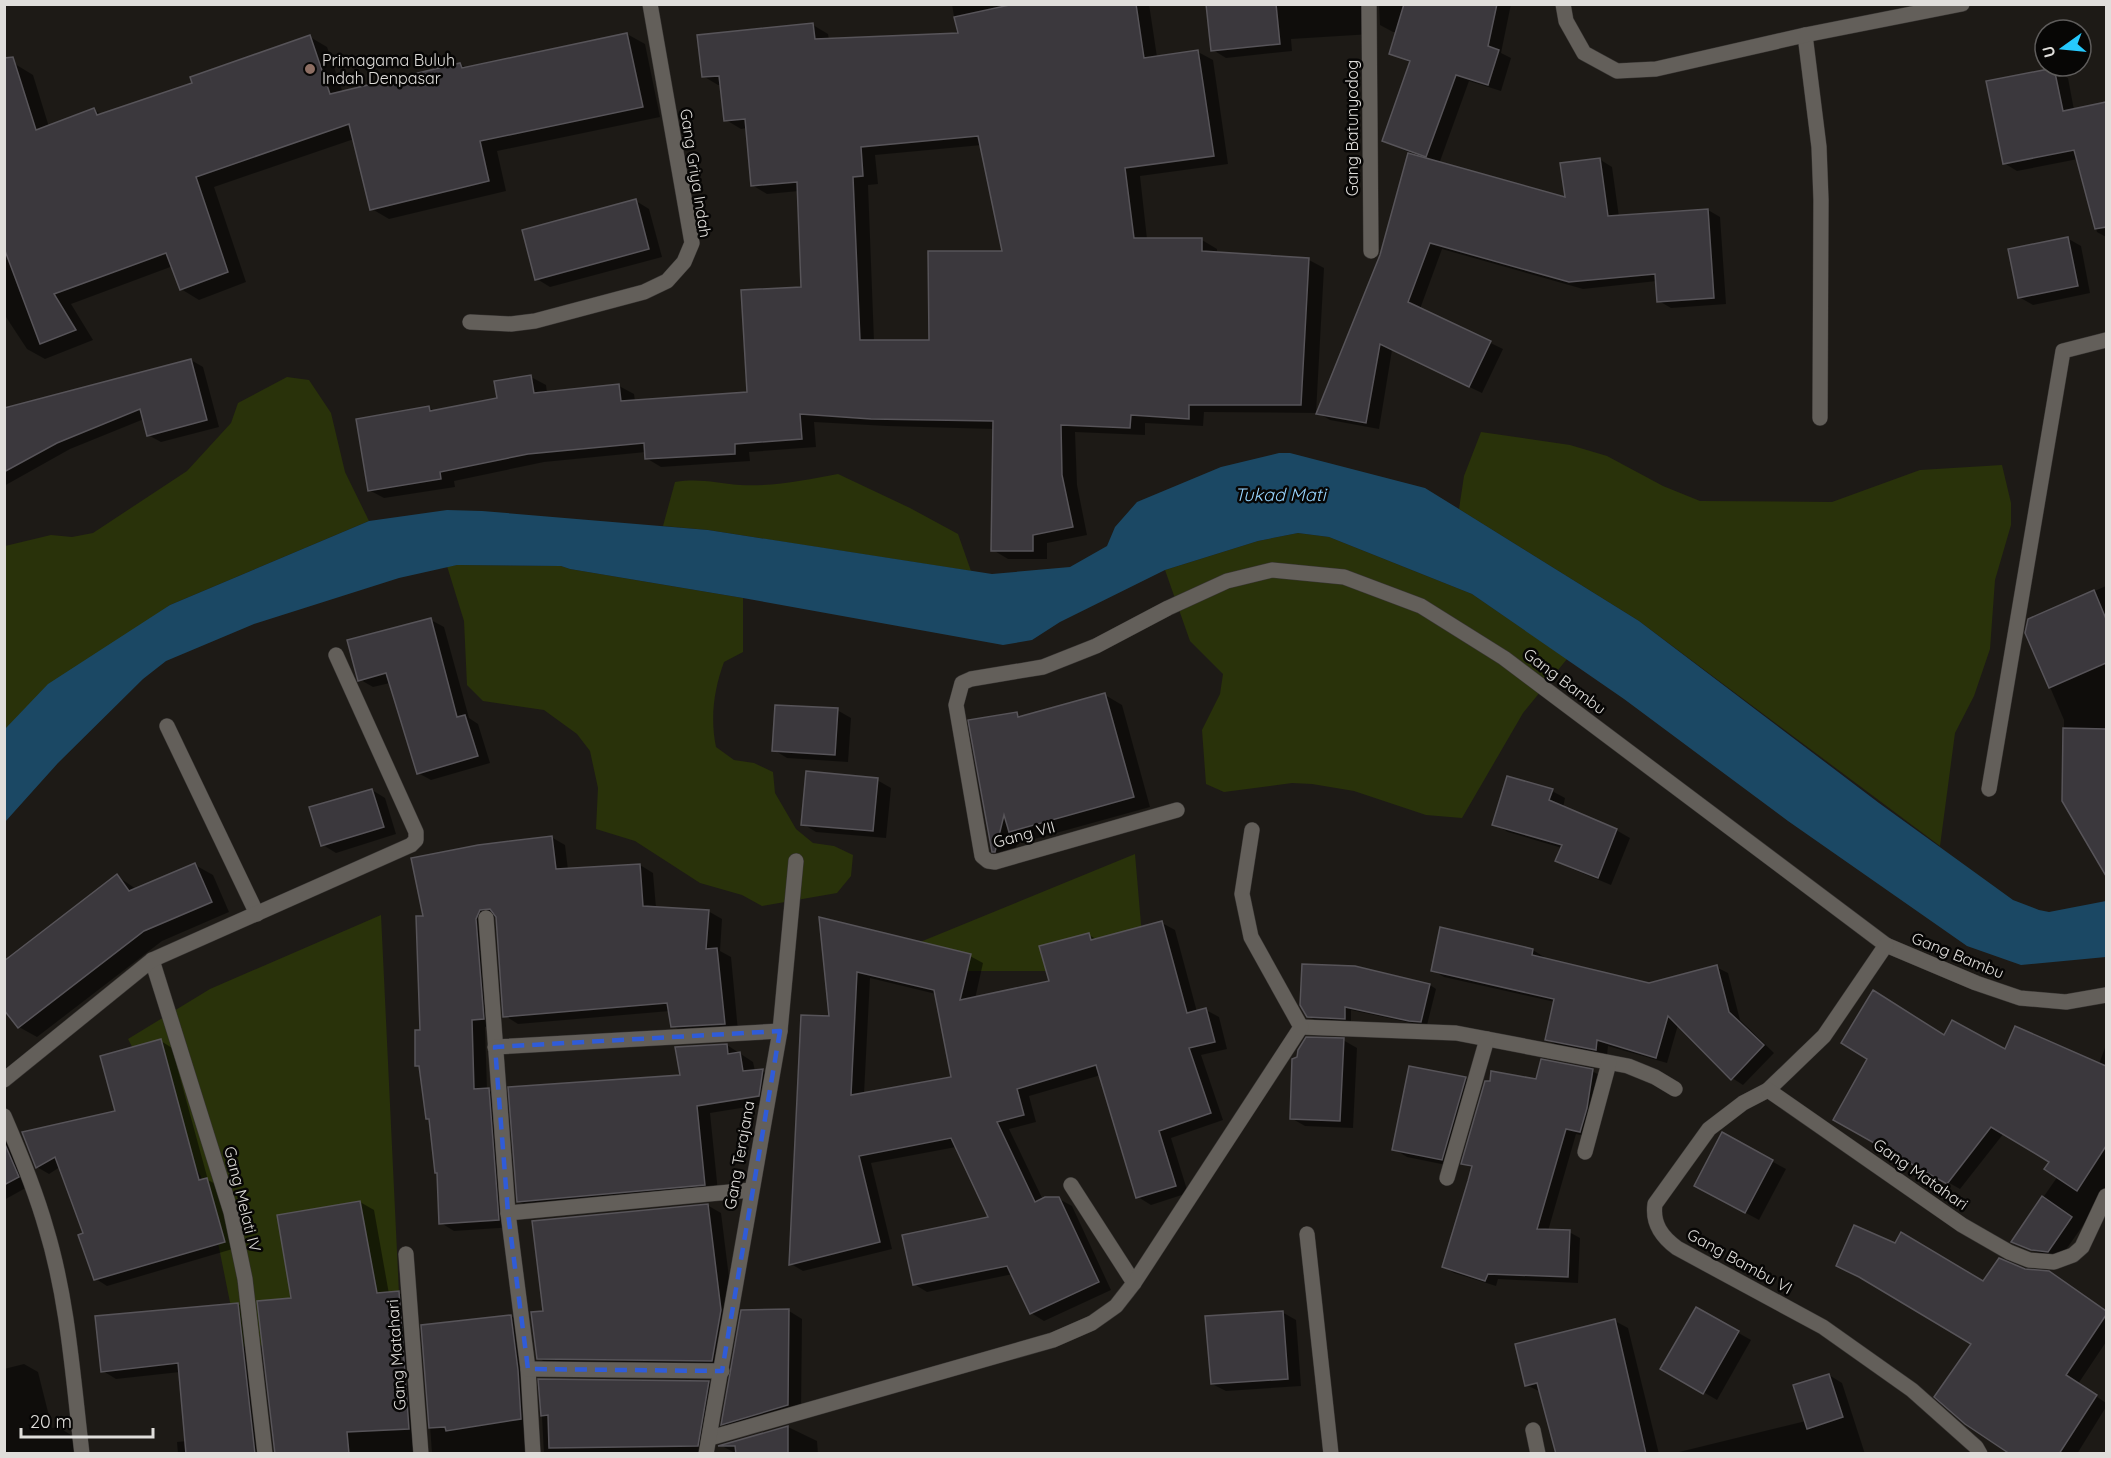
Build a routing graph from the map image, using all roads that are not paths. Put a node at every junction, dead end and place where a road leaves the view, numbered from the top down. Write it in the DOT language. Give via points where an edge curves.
graph roads {
  1 [pos="650,4"];
  2 [pos="1370,4"];
  3 [pos="1563,4"];
  4 [pos="1962,4"];
  5 [pos="1805,35"];
  6 [pos="1371,251"];
  7 [pos="470,322"];
  8 [pos="2106,340"];
  9 [pos="1820,418"];
  10 [pos="336,656"];
  11 [pos="962,683"];
  12 [pos="167,726"];
  13 [pos="1989,789"];
  14 [pos="1177,810"];
  15 [pos="1252,830"];
  16 [pos="796,861"];
  17 [pos="257,914"];
  18 [pos="486,918"];
  19 [pos="1886,945"];
  20 [pos="152,960"];
  21 [pos="2106,995"];
  22 [pos="1301,1027"];
  23 [pos="780,1031"];
  24 [pos="1487,1039"];
  25 [pos="495,1047"];
  26 [pos="1609,1063"];
  27 [pos="4,1080"];
  28 [pos="1676,1089"];
  29 [pos="1768,1090"];
  30 [pos="4,1116"];
  31 [pos="1585,1152"];
  32 [pos="1447,1178"];
  33 [pos="1071,1185"];
  34 [pos="751,1190"];
  35 [pos="2106,1196"];
  36 [pos="508,1214"];
  37 [pos="1307,1234"];
  38 [pos="406,1254"];
  39 [pos="1134,1283"];
  40 [pos="528,1369"];
  41 [pos="722,1371"];
  42 [pos="1533,1430"];
  43 [pos="710,1438"];
  44 [pos="82,1454"];
  45 [pos="265,1454"];
  46 [pos="421,1454"];
  47 [pos="533,1454"];
  48 [pos="706,1454"];
  49 [pos="1331,1454"];
  50 [pos="1538,1454"];
  51 [pos="1980,1454"];
  1 -- 7 [label="street, Gang Griya Indah" via="692,243 684,262 667,281 644,292 535,321"];
  2 -- 6 [label="street, Gang Batunyodog"];
  3 -- 5 [label="street" via="1566,21 1584,53 1617,71 1656,69"];
  4 -- 5 [label="street"];
  5 -- 9 [label="street" via="1819,147"];
  8 -- 13 [label="street" via="2063,351"];
  10 -- 17 [label="street" via="416,832 416,840"];
  11 -- 14 [label="street, Gang VII" via="956,705 982,855 988,861"];
  11 -- 19 [label="street, Gang Bambu" via="1043,667 1096,646 1227,580 1272,570 1344,576 1421,606 1504,657"];
  12 -- 17 [label="street"];
  15 -- 22 [label="street" via="1242,894 1251,937"];
  16 -- 23 [label="street, Gang Terajana"];
  17 -- 20 [label="street"];
  18 -- 25 [label="street"];
  19 -- 21 [label="street, Gang Bambu" via="2020,998 2066,1002"];
  19 -- 29 [label="street, Gang Bambu VI" via="1824,1036"];
  20 -- 27 [label="street"];
  20 -- 45 [label="street, Gang Melati IV" via="231,1212 245,1279"];
  22 -- 24 [label="street" via="1456,1033"];
  22 -- 39 [label="street"];
  23 -- 25 [label="street"];
  23 -- 34 [label="street, Gang Terajana"];
  24 -- 26 [label="street"];
  24 -- 32 [label="street"];
  25 -- 36 [label="street"];
  26 -- 28 [label="street" via="1628,1066"];
  26 -- 31 [label="street"];
  29 -- 35 [label="street, Gang Matahari" via="1962,1225 2009,1252 2037,1261 2064,1259 2082,1247"];
  29 -- 51 [label="street, Gang Bambu VI" via="1743,1103 1710,1129 1655,1204 1658,1228 1677,1248 1823,1327 1912,1390"];
  30 -- 44 [label="street" via="29,1173 47,1230 63,1305"];
  33 -- 39 [label="street"];
  34 -- 36 [label="street"];
  34 -- 41 [label="street, Gang Terajana"];
  36 -- 40 [label="street"];
  37 -- 49 [label="street"];
  38 -- 46 [label="street, Gang Matahari"];
  39 -- 43 [label="street" via="1116,1306 1092,1323 1053,1340"];
  40 -- 41 [label="street"];
  40 -- 47 [label="street"];
  41 -- 43 [label="street, Gang Terajana"];
  42 -- 50 [label="street"];
  43 -- 48 [label="street, Gang Terajana"];
}
